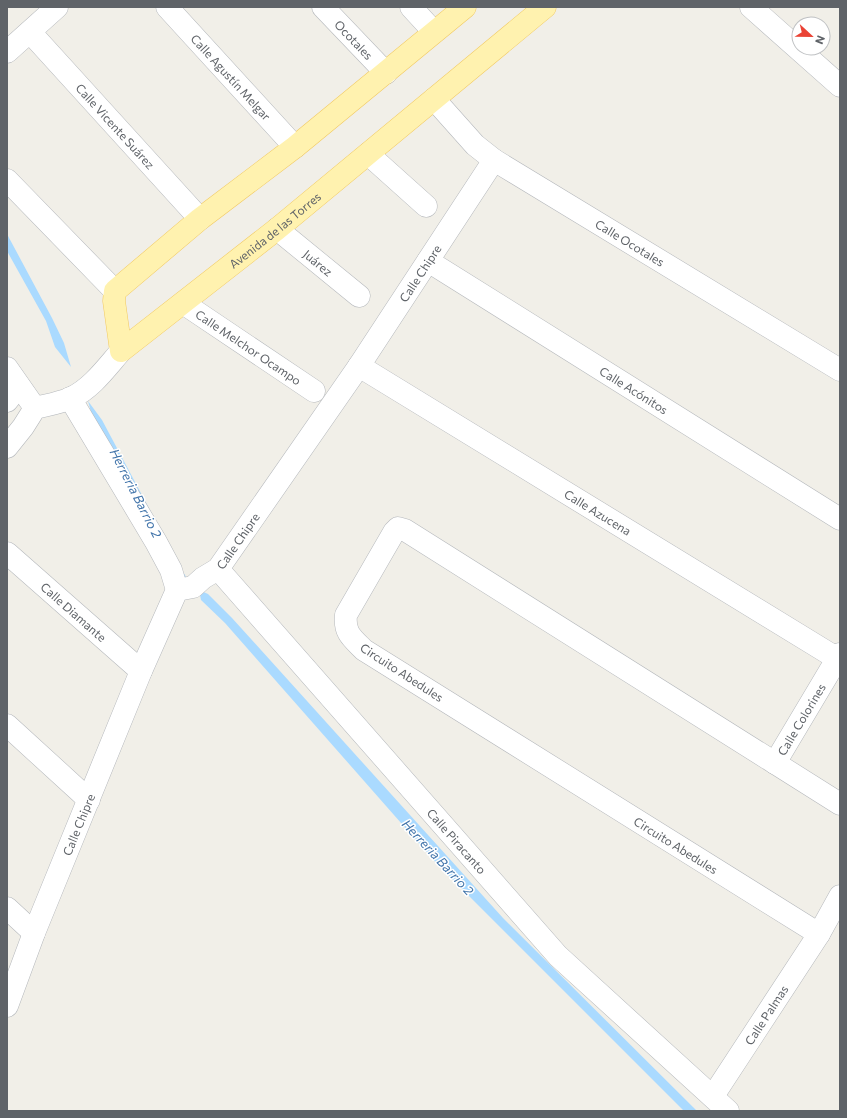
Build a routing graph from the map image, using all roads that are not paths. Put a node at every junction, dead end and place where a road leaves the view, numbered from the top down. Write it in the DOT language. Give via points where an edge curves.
graph roads {
  1 [pos="57,7"];
  2 [pos="167,7"];
  3 [pos="323,7"];
  4 [pos="411,7"];
  5 [pos="465,7"];
  6 [pos="545,7"];
  7 [pos="761,10"];
  8 [pos="30,32"];
  9 [pos="434,32"];
  10 [pos="7,52"];
  11 [pos="386,73"];
  12 [pos="840,86"];
  13 [pos="434,99"];
  14 [pos="294,147"];
  15 [pos="368,154"];
  16 [pos="494,160"];
  17 [pos="7,180"];
  18 [pos="426,206"];
  19 [pos="200,220"];
  20 [pos="277,229"];
  21 [pos="428,261"];
  22 [pos="114,291"];
  23 [pos="358,296"];
  24 [pos="183,303"];
  25 [pos="121,350"];
  26 [pos="359,366"];
  27 [pos="7,368"];
  28 [pos="840,370"];
  29 [pos="314,391"];
  30 [pos="13,394"];
  31 [pos="70,398"];
  32 [pos="35,408"];
  33 [pos="7,447"];
  34 [pos="840,519"];
  35 [pos="7,553"];
  36 [pos="218,569"];
  37 [pos="177,590"];
  38 [pos="839,656"];
  39 [pos="141,671"];
  40 [pos="7,725"];
  41 [pos="775,763"];
  42 [pos="89,800"];
  43 [pos="840,804"];
  44 [pos="840,896"];
  45 [pos="7,908"];
  46 [pos="34,933"];
  47 [pos="819,934"];
  48 [pos="7,1006"];
  49 [pos="720,1104"];
  1 -- 8 [label="street"];
  2 -- 14 [label="street, Calle Agustín Melgar"];
  3 -- 11 [label="street, Ocotales"];
  4 -- 9 [label="street"];
  5 -- 9 [label="main road"];
  6 -- 13 [label="main road, Avenida de las Torres"];
  7 -- 12 [label="street"];
  8 -- 10 [label="street"];
  8 -- 19 [label="street, Calle Vicente Suárez"];
  9 -- 11 [label="main road"];
  11 -- 14 [label="main road"];
  13 -- 15 [label="main road, Avenida de las Torres"];
  13 -- 16 [label="street, Calle Ocotales" via="475,145"];
  14 -- 19 [label="main road"];
  15 -- 18 [label="street"];
  15 -- 20 [label="main road, Avenida de las Torres"];
  16 -- 21 [label="street, Calle Chipre"];
  16 -- 28 [label="street, Calle Ocotales"];
  17 -- 22 [label="street"];
  19 -- 22 [label="main road"];
  20 -- 23 [label="street, Juárez"];
  20 -- 24 [label="main road, Avenida de las Torres"];
  21 -- 26 [label="street, Calle Chipre"];
  21 -- 34 [label="street, Calle Acónitos"];
  22 -- 25 [label="main road"];
  24 -- 25 [label="main road, Avenida de las Torres"];
  24 -- 29 [label="street, Calle Melchor Ocampo"];
  25 -- 31 [label="street, Avenida de las Torres" via="94,382"];
  26 -- 36 [label="street, Calle Chipre"];
  26 -- 38 [label="street, Calle Azucena"];
  27 -- 30 [label="street"];
  30 -- 32 [label="street"];
  31 -- 32 [label="street, Avenida de las Torres"];
  31 -- 37 [label="street" via="156,542"];
  32 -- 33 [label="street"];
  35 -- 39 [label="street, Calle Diamante"];
  36 -- 37 [label="street, Calle Chipre" via="193,587"];
  36 -- 49 [label="street, Calle Piracanto" via="558,956"];
  37 -- 39 [label="street, Calle Chipre"];
  38 -- 41 [label="street, Calle Colorines"];
  39 -- 42 [label="street, Calle Chipre"];
  40 -- 42 [label="street"];
  41 -- 43 [label="street, Circuito Abedules"];
  41 -- 47 [label="street, Circuito Abedules" via="405,530 398,528 394,532 346,615 345,624 350,637 364,650"];
  42 -- 46 [label="street, Calle Chipre"];
  44 -- 47 [label="street, Calle Palmas"];
  45 -- 46 [label="street"];
  46 -- 48 [label="street, Calle Chipre"];
  47 -- 49 [label="street, Calle Palmas"];
}
